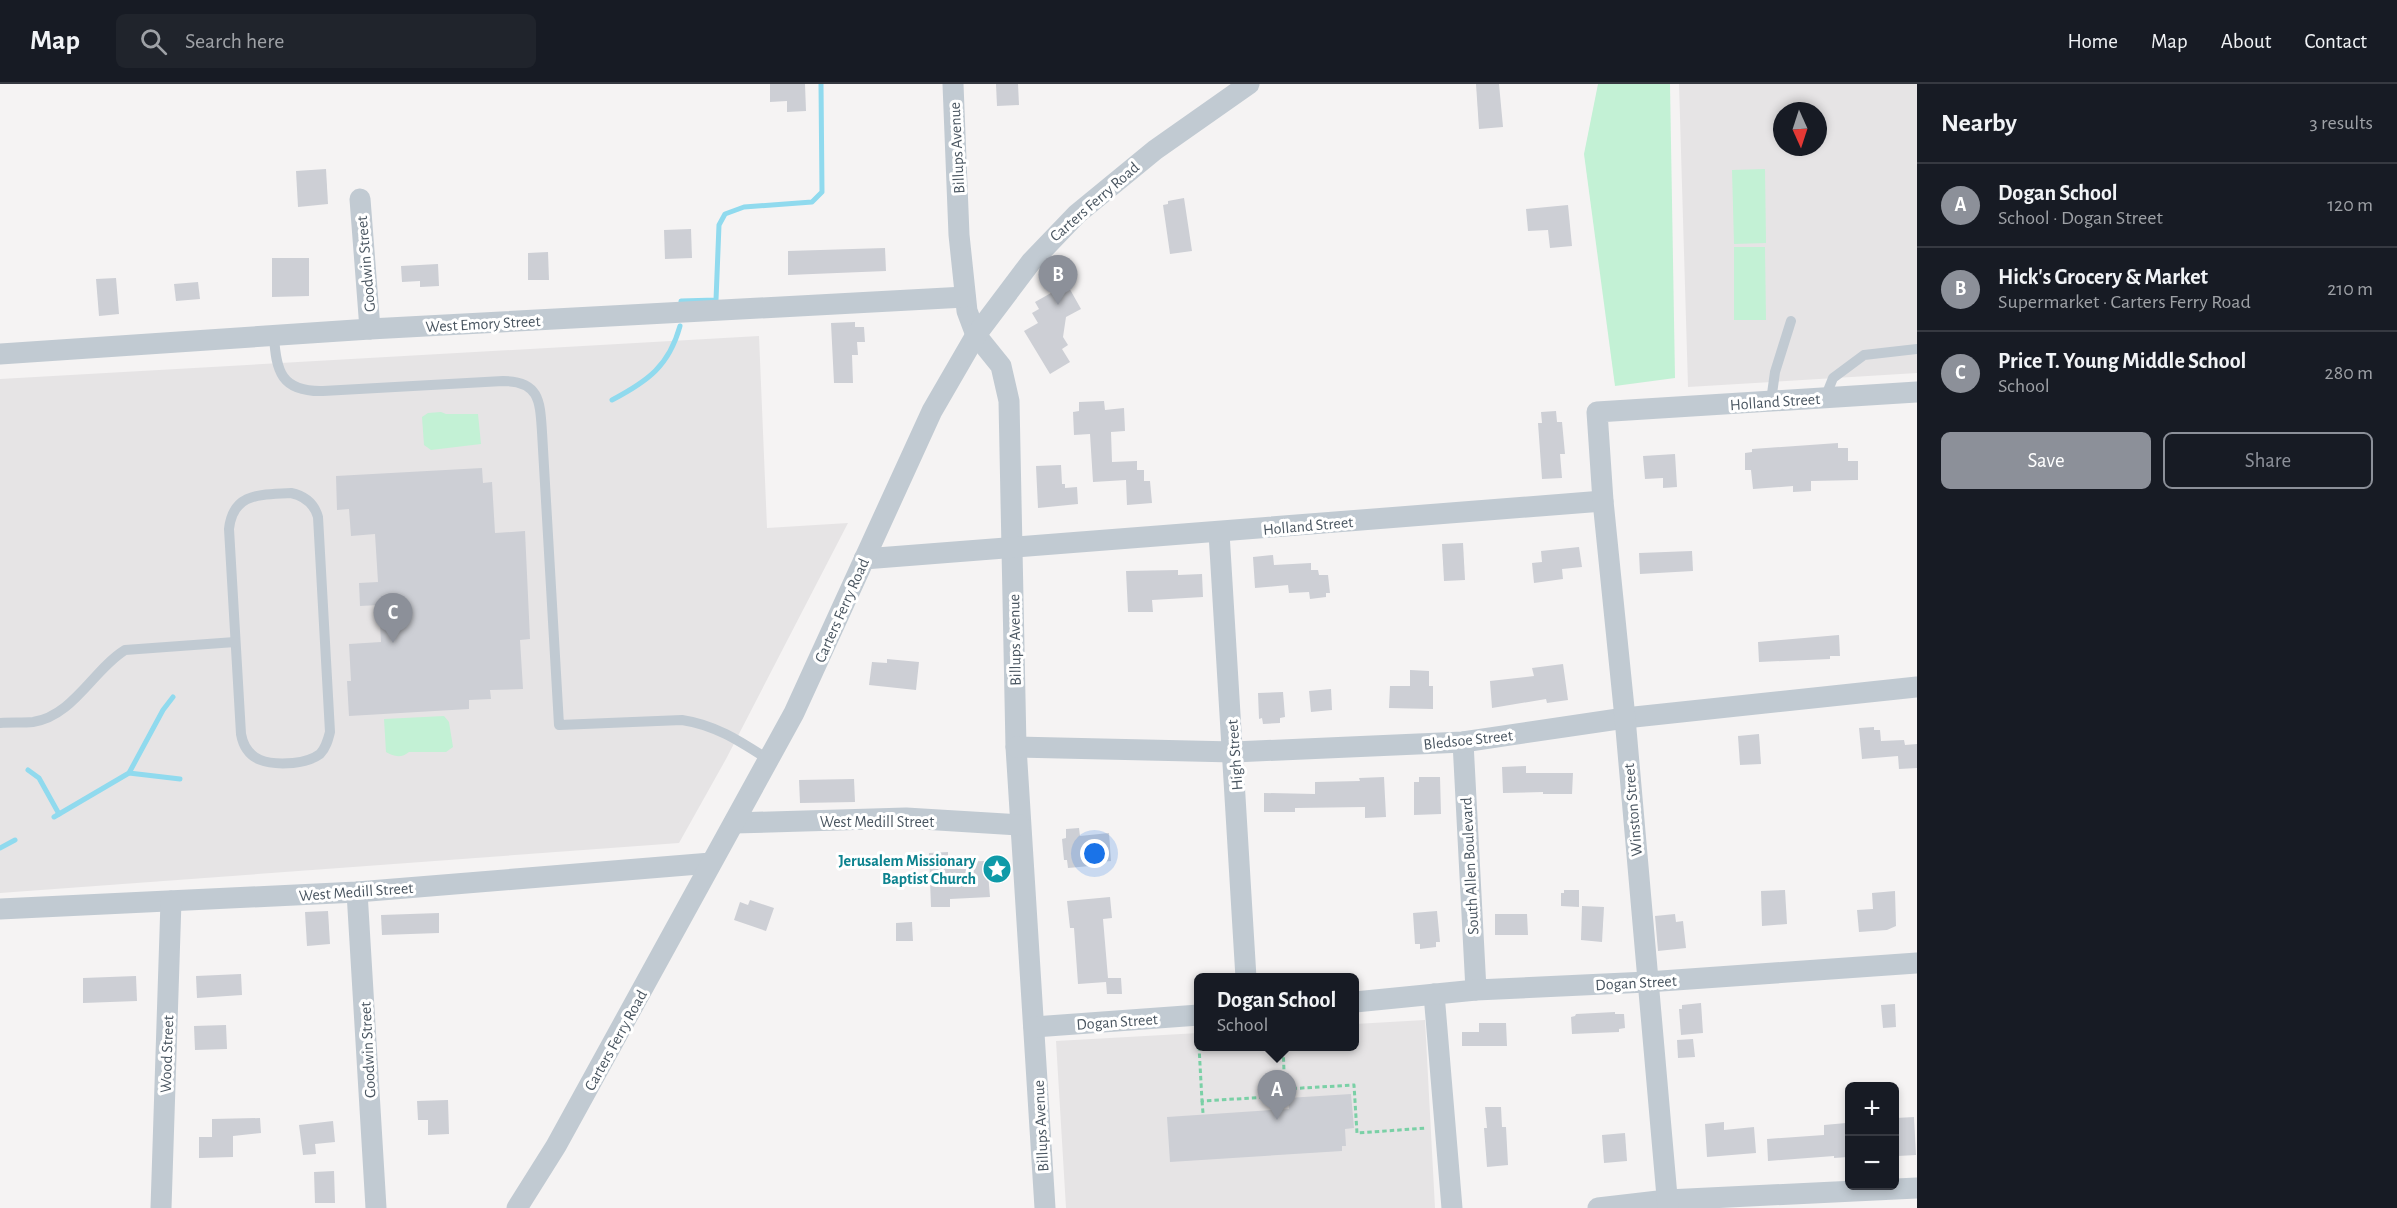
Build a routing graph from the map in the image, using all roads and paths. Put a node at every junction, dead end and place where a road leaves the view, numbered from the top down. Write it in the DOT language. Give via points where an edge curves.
graph roads {
  1 [pos="953,84"];
  2 [pos="1249,84"];
  3 [pos="360,199"];
  4 [pos="965,297"];
  5 [pos="1791,321"];
  6 [pos="370,329"];
  7 [pos="976,335"];
  8 [pos="274,336"];
  9 [pos="1917,349"];
  10 [pos="0,354"];
  11 [pos="1917,392"];
  12 [pos="1825,398"];
  13 [pos="1771,401"];
  14 [pos="1597,412"];
  15 [pos="1603,501"];
  16 [pos="1218,533"];
  17 [pos="1013,547"];
  18 [pos="864,559"];
  19 [pos="235,642"];
  20 [pos="1917,687"];
  21 [pos="1625,718"];
  22 [pos="0,723"];
  23 [pos="1463,742"];
  24 [pos="1016,747"];
  25 [pos="1234,752"];
  26 [pos="769,760"];
  27 [pos="734,824"];
  28 [pos="1020,825"];
  29 [pos="711,863"];
  30 [pos="357,892"];
  31 [pos="171,901"];
  32 [pos="0,909"];
  33 [pos="1917,963"];
  34 [pos="1246,973"];
  35 [pos="1647,982"];
  36 [pos="1476,990"];
  37 [pos="1434,994"];
  38 [pos="1359,1002"];
  39 [pos="1194,1015"];
  40 [pos="1035,1027"];
  41 [pos="1199,1051"];
  42 [pos="1283,1051"];
  43 [pos="1285,1089"];
  44 [pos="1202,1101"];
  45 [pos="1203,1113"];
  46 [pos="1445,1127"];
  47 [pos="1917,1188"];
  48 [pos="1667,1204"];
  49 [pos="161,1208"];
  50 [pos="376,1208"];
  51 [pos="517,1208"];
  52 [pos="1044,1208"];
  53 [pos="1452,1208"];
  54 [pos="1598,1208"];
  1 -- 4 [label="street, Billups Avenue"];
  2 -- 7 [label="street, Carters Ferry Road" via="1155,150 1077,214 1031,262"];
  3 -- 6 [label="street, Goodwin Street"];
  4 -- 6 [label="street, West Emory Street"];
  4 -- 7 [label="street, Billups Avenue"];
  5 -- 13 [label="lane" via="1775,372"];
  6 -- 8 [label="street, West Emory Street"];
  7 -- 17 [label="street, Billups Avenue" via="1001,366 1006,384"];
  7 -- 18 [label="street, Carters Ferry Road" via="932,411"];
  8 -- 10 [label="street, West Emory Street"];
  8 -- 26 [label="lane" via="280,372 303,390 503,381 522,383 532,389 540,406 560,725 688,721 719,729"];
  9 -- 12 [label="lane" via="1864,355 1833,378"];
  11 -- 12 [label="street, Holland Street"];
  12 -- 13 [label="street, Holland Street"];
  13 -- 14 [label="street, Holland Street"];
  14 -- 15 [label="street, Winston Street"];
  15 -- 16 [label="street, Holland Street"];
  15 -- 21 [label="street, Winston Street"];
  16 -- 17 [label="street, Holland Street"];
  16 -- 25 [label="street, High Street"];
  17 -- 18 [label="street, Holland Street"];
  17 -- 24 [label="street, Billups Avenue"];
  18 -- 26 [label="street, Carters Ferry Road"];
  19 -- 19 [label="lane" via="241,734 249,752 270,764 303,762 320,754 328,741 331,722 318,517 312,504 299,495 248,498 230,519"];
  19 -- 22 [label="lane" via="125,650 52,715 33,722"];
  20 -- 21 [label="street, Bledsoe Street"];
  21 -- 23 [label="street, Bledsoe Street"];
  21 -- 35 [label="street, Winston Street"];
  23 -- 25 [label="street, Bledsoe Street"];
  23 -- 36 [label="street, South Allen Boulevard"];
  24 -- 25 [label="street, Bledsoe Street"];
  24 -- 28 [label="street, Billups Avenue"];
  25 -- 34 [label="street, High Street"];
  26 -- 27 [label="street, Carters Ferry Road"];
  27 -- 28 [label="street, West Medill Street" via="906,818"];
  27 -- 29 [label="street, Carters Ferry Road"];
  28 -- 40 [label="street, Billups Avenue"];
  29 -- 30 [label="street, West Medill Street"];
  29 -- 51 [label="street, Carters Ferry Road" via="556,1146"];
  30 -- 31 [label="street, West Medill Street"];
  30 -- 50 [label="street, Goodwin Street"];
  31 -- 32 [label="street, West Medill Street"];
  31 -- 49 [label="street, Wood Street"];
  33 -- 35 [label="street, Dogan Street"];
  35 -- 36 [label="street, Dogan Street"];
  35 -- 48 [label="street, Winston Street"];
  36 -- 37 [label="street, Dogan Street"];
  37 -- 38 [label="street, Dogan Street"];
  37 -- 46 [label="street"];
  39 -- 40 [label="street, Dogan Street"];
  40 -- 52 [label="street, Billups Avenue"];
  41 -- 44 [label="path"];
  42 -- 43 [label="path"];
  43 -- 44 [label="path" via="1286,1096"];
  43 -- 46 [label="path" via="1354,1085 1357,1133"];
  44 -- 45 [label="path"];
  46 -- 53 [label="street"];
  47 -- 48 [label="street"];
  48 -- 54 [label="street"];
}
